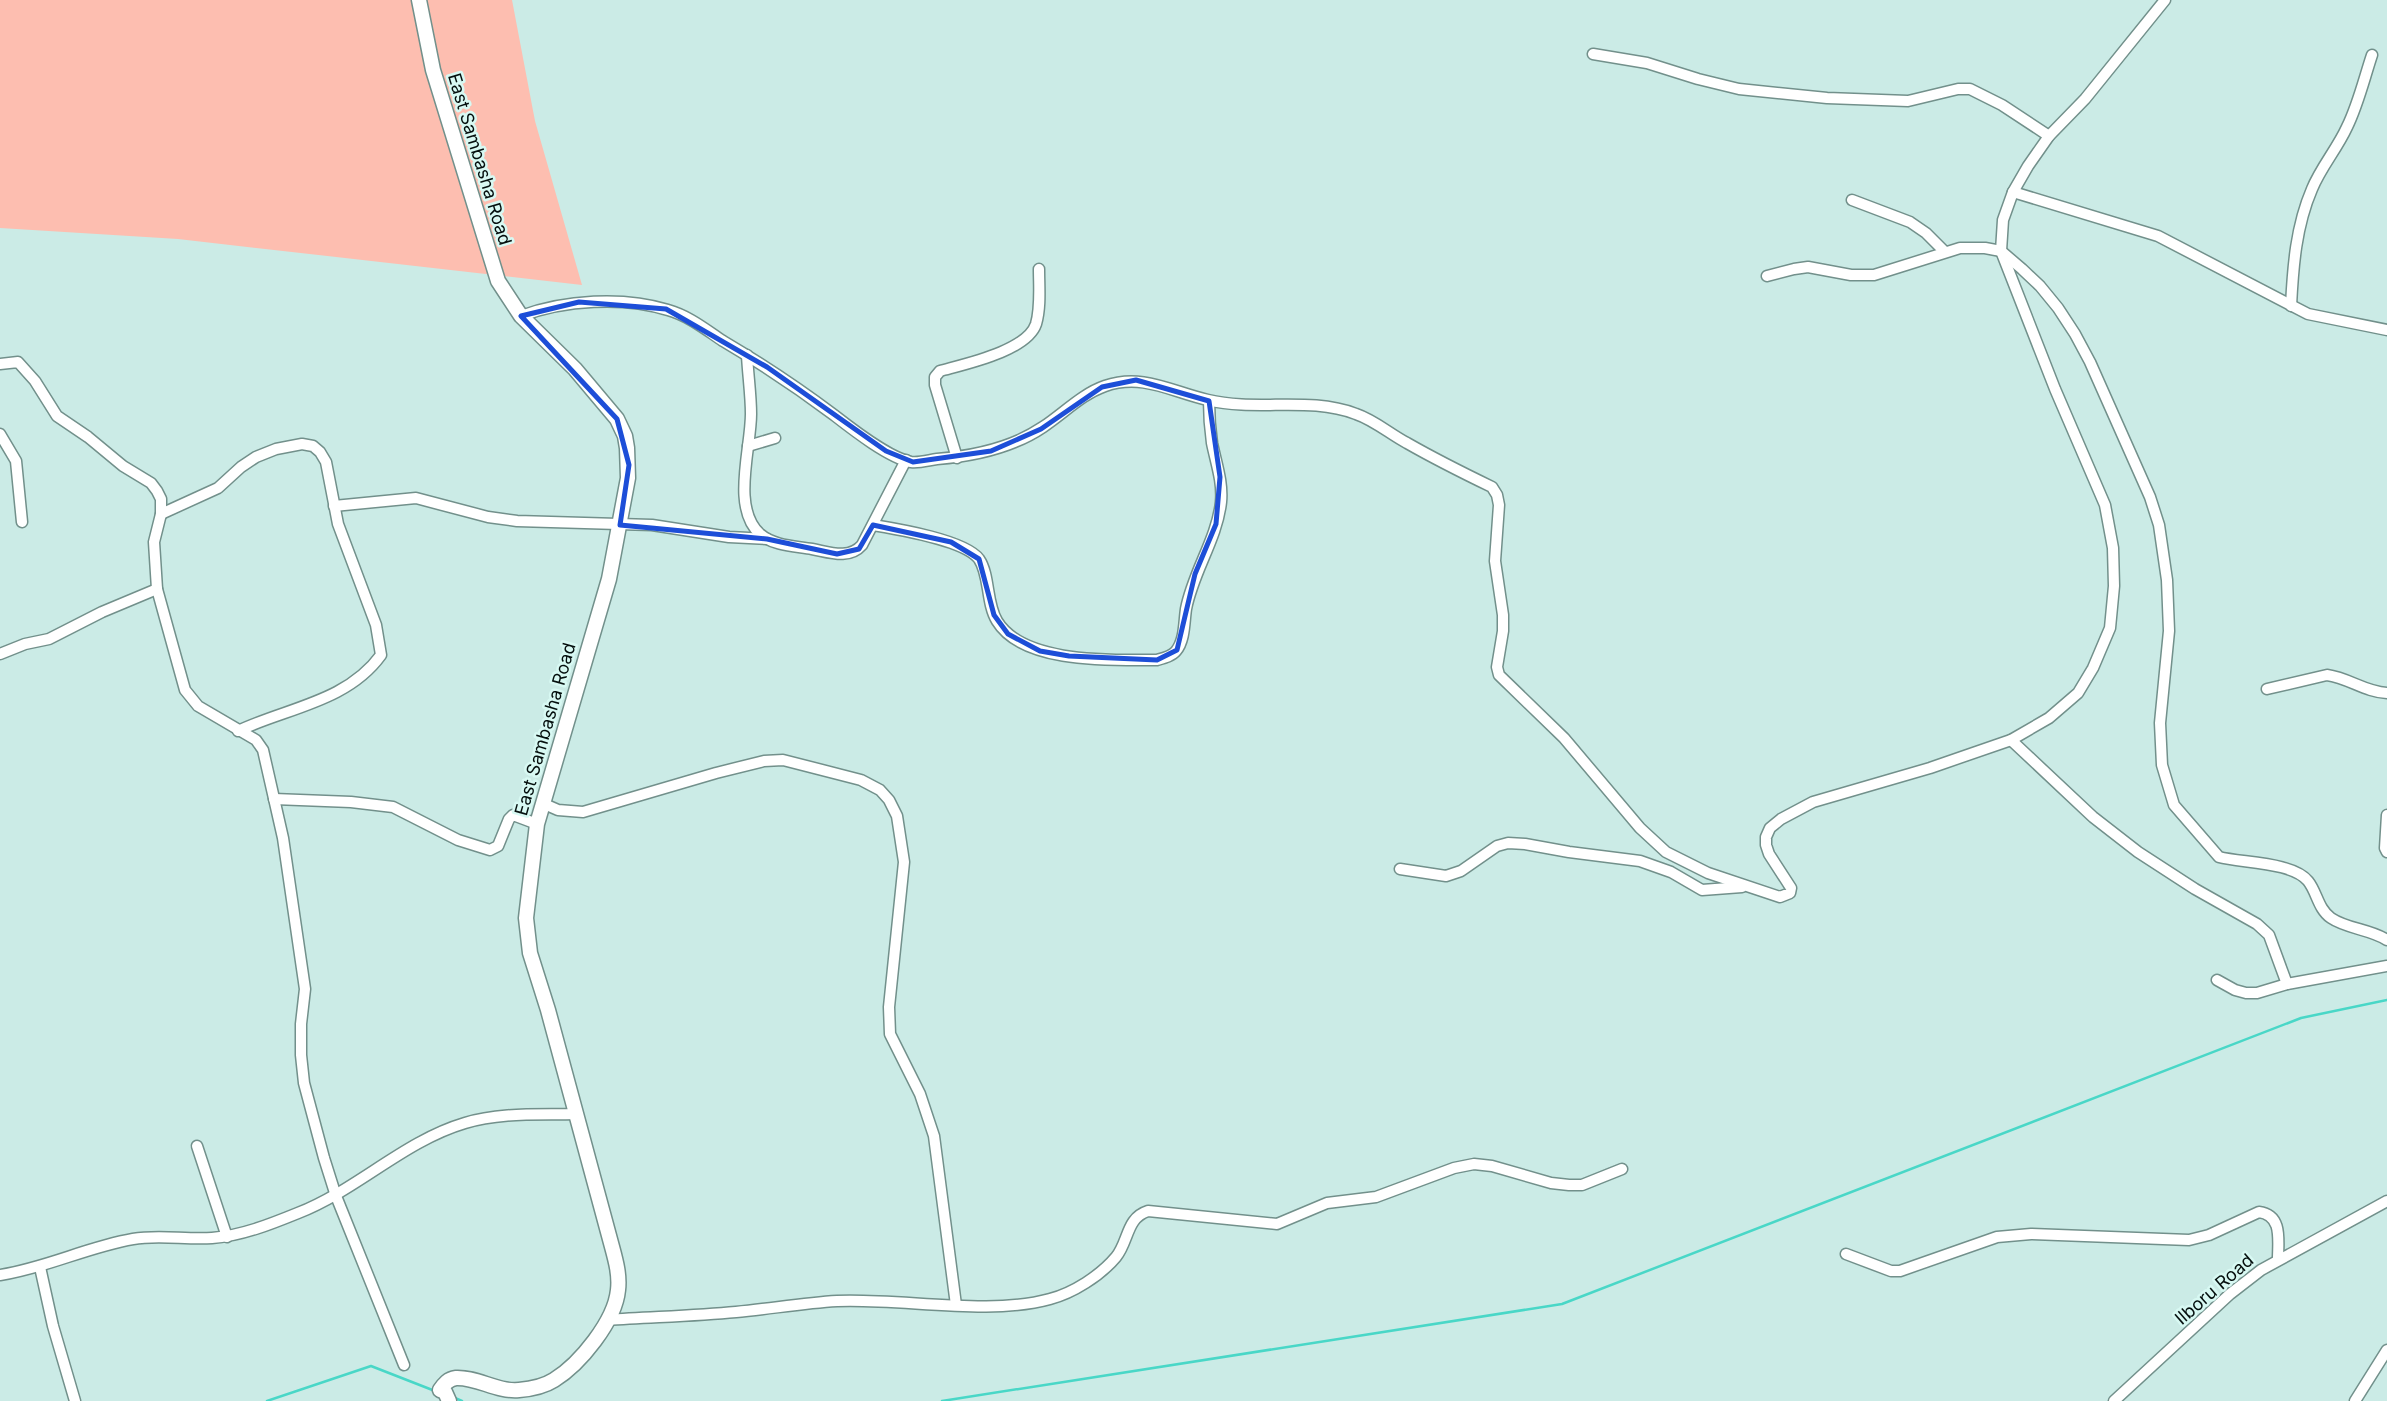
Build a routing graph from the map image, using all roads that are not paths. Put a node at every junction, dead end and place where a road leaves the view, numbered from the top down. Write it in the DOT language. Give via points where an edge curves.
graph roads {
  1 [pos="419,0"];
  2 [pos="2165,0"];
  3 [pos="1593,54"];
  4 [pos="2372,55"];
  5 [pos="2049,136"];
  6 [pos="2013,192"];
  7 [pos="1852,200"];
  8 [pos="2001,251"];
  9 [pos="1945,253"];
  10 [pos="1039,269"];
  11 [pos="1767,276"];
  12 [pos="2291,306"];
  13 [pos="521,316"];
  14 [pos="2387,330"];
  15 [pos="747,355"];
  16 [pos="0,364"];
  17 [pos="1209,401"];
  18 [pos="0,433"];
  19 [pos="775,438"];
  20 [pos="748,446"];
  21 [pos="957,458"];
  22 [pos="906,460"];
  23 [pos="334,506"];
  24 [pos="161,514"];
  25 [pos="22,522"];
  26 [pos="620,525"];
  27 [pos="873,525"];
  28 [pos="767,539"];
  29 [pos="157,590"];
  30 [pos="0,654"];
  31 [pos="2267,689"];
  32 [pos="2387,693"];
  33 [pos="237,731"];
  34 [pos="2011,740"];
  35 [pos="274,799"];
  36 [pos="542,803"];
  37 [pos="2387,815"];
  38 [pos="537,824"];
  39 [pos="2387,852"];
  40 [pos="1400,869"];
  41 [pos="1745,887"];
  42 [pos="2387,940"];
  43 [pos="2387,966"];
  44 [pos="2217,981"];
  45 [pos="2287,984"];
  46 [pos="576,1114"];
  47 [pos="197,1146"];
  48 [pos="1622,1169"];
  49 [pos="336,1196"];
  50 [pos="2387,1201"];
  51 [pos="227,1237"];
  52 [pos="1846,1254"];
  53 [pos="2278,1259"];
  54 [pos="40,1266"];
  55 [pos="0,1275"];
  56 [pos="956,1305"];
  57 [pos="608,1320"];
  58 [pos="2387,1350"];
  59 [pos="404,1365"];
  60 [pos="75,1401"];
  61 [pos="449,1401"];
  62 [pos="2114,1401"];
  63 [pos="2355,1401"];
  1 -- 13 [label="street, East Sambasha Road" via="433,70 480,226 498,281"];
  2 -- 5 [label="street"];
  3 -- 5 [label="street" via="1647,63 1739,89 1827,98 1908,101 1970,89"];
  4 -- 12 [label="street" via="2347,128 2322,166 2307,201 2293,262"];
  5 -- 6 [label="street"];
  6 -- 8 [label="street" via="2003,220"];
  6 -- 12 [label="street" via="2158,236"];
  7 -- 9 [label="street" via="1910,222"];
  8 -- 9 [label="street" via="1969,248"];
  8 -- 34 [label="street" via="2100,491 2114,565 2110,628 2078,694"];
  8 -- 42 [label="street" via="2040,286 2075,334 2159,525 2169,631 2160,723 2162,765 2174,805 2219,858 2297,873 2306,878 2332,919"];
  9 -- 11 [label="street" via="1874,275 1808,267"];
  10 -- 21 [label="street" via="1039,306 1027,338 985,358 940,371 936,377"];
  12 -- 14 [label="street" via="2321,318"];
  13 -- 15 [label="street" via="579,302 634,303 693,320"];
  13 -- 26 [label="street, East Sambasha Road" via="617,419 629,465"];
  15 -- 20 [label="street"];
  15 -- 22 [label="street" via="867,439"];
  16 -- 24 [label="street" via="19,362 57,416 150,483 158,491"];
  17 -- 21 [label="street" via="1158,384 1119,381 1079,400 1041,429 991,451"];
  17 -- 27 [label="street" via="1221,502 1195,574 1182,639 1170,656 1157,660 1054,655 1017,641 994,615 982,567 973,554 951,542"];
  17 -- 41 [label="street" via="1317,406 1358,414 1492,488 1499,505 1495,561 1503,631 1499,675 1564,738 1652,840 1677,859"];
  18 -- 25 [label="street" via="16,461"];
  19 -- 20 [label="street"];
  20 -- 28 [label="street" via="745,503 754,526"];
  21 -- 22 [label="street"];
  22 -- 27 [label="street"];
  23 -- 24 [label="street" via="326,462 313,446 302,444 256,457 218,488"];
  23 -- 26 [label="street" via="416,498 517,521"];
  23 -- 33 [label="street" via="344,546 376,625 381,655 345,688"];
  24 -- 29 [label="street" via="154,542"];
  26 -- 28 [label="street"];
  26 -- 36 [label="street, East Sambasha Road" via="609,579"];
  27 -- 28 [label="street" via="859,549 845,554"];
  29 -- 30 [label="street" via="49,639"];
  29 -- 33 [label="street" via="186,690 198,706"];
  31 -- 32 [label="street" via="2327,675"];
  33 -- 35 [label="street" via="256,740 263,750"];
  34 -- 41 [label="street" via="1798,809 1770,828 1766,837 1769,854 1791,887 1790,893 1780,897"];
  34 -- 45 [label="street" via="2138,852 2257,924 2272,938"];
  35 -- 38 [label="street" via="393,807 458,840 490,850 498,846 513,815"];
  35 -- 49 [label="street" via="305,989 301,1024 304,1083"];
  36 -- 38 [label="street, East Sambasha Road"];
  36 -- 56 [label="street" via="583,812 716,773 782,760 861,780 889,800 897,816 904,862 890,1034 920,1094 934,1136"];
  37 -- 39 [label="street"];
  38 -- 46 [label="street, East Sambasha Road" via="526,918 530,953"];
  40 -- 41 [label="street" via="1454,874 1508,843 1640,861 1702,890"];
  43 -- 45 [label="street"];
  44 -- 45 [label="street" via="2246,993"];
  46 -- 49 [label="street" via="461,1124 407,1150"];
  46 -- 57 [label="street, East Sambasha Road" via="617,1265 618,1287"];
  47 -- 51 [label="street"];
  48 -- 56 [label="street" via="1582,1185 1569,1185 1474,1164 1376,1197 1327,1202 1277,1224 1148,1211 1134,1218 1119,1254 1072,1290 1049,1300 1020,1304"];
  49 -- 51 [label="street"];
  49 -- 59 [label="street"];
  50 -- 53 [label="street, Ilboru Road"];
  51 -- 54 [label="street" via="135,1238"];
  52 -- 53 [label="street" via="1900,1271 1997,1237 2031,1234 2189,1240 2209,1236 2259,1212 2276,1223"];
  53 -- 62 [label="street, Ilboru Road" via="2230,1294"];
  54 -- 55 [label="street"];
  54 -- 60 [label="street"];
  56 -- 57 [label="street" via="835,1301"];
  57 -- 61 [label="street, East Sambasha Road" via="588,1349 552,1381 534,1389 501,1390 458,1378 444,1383 440,1390"];
  58 -- 63 [label="street"];
}
